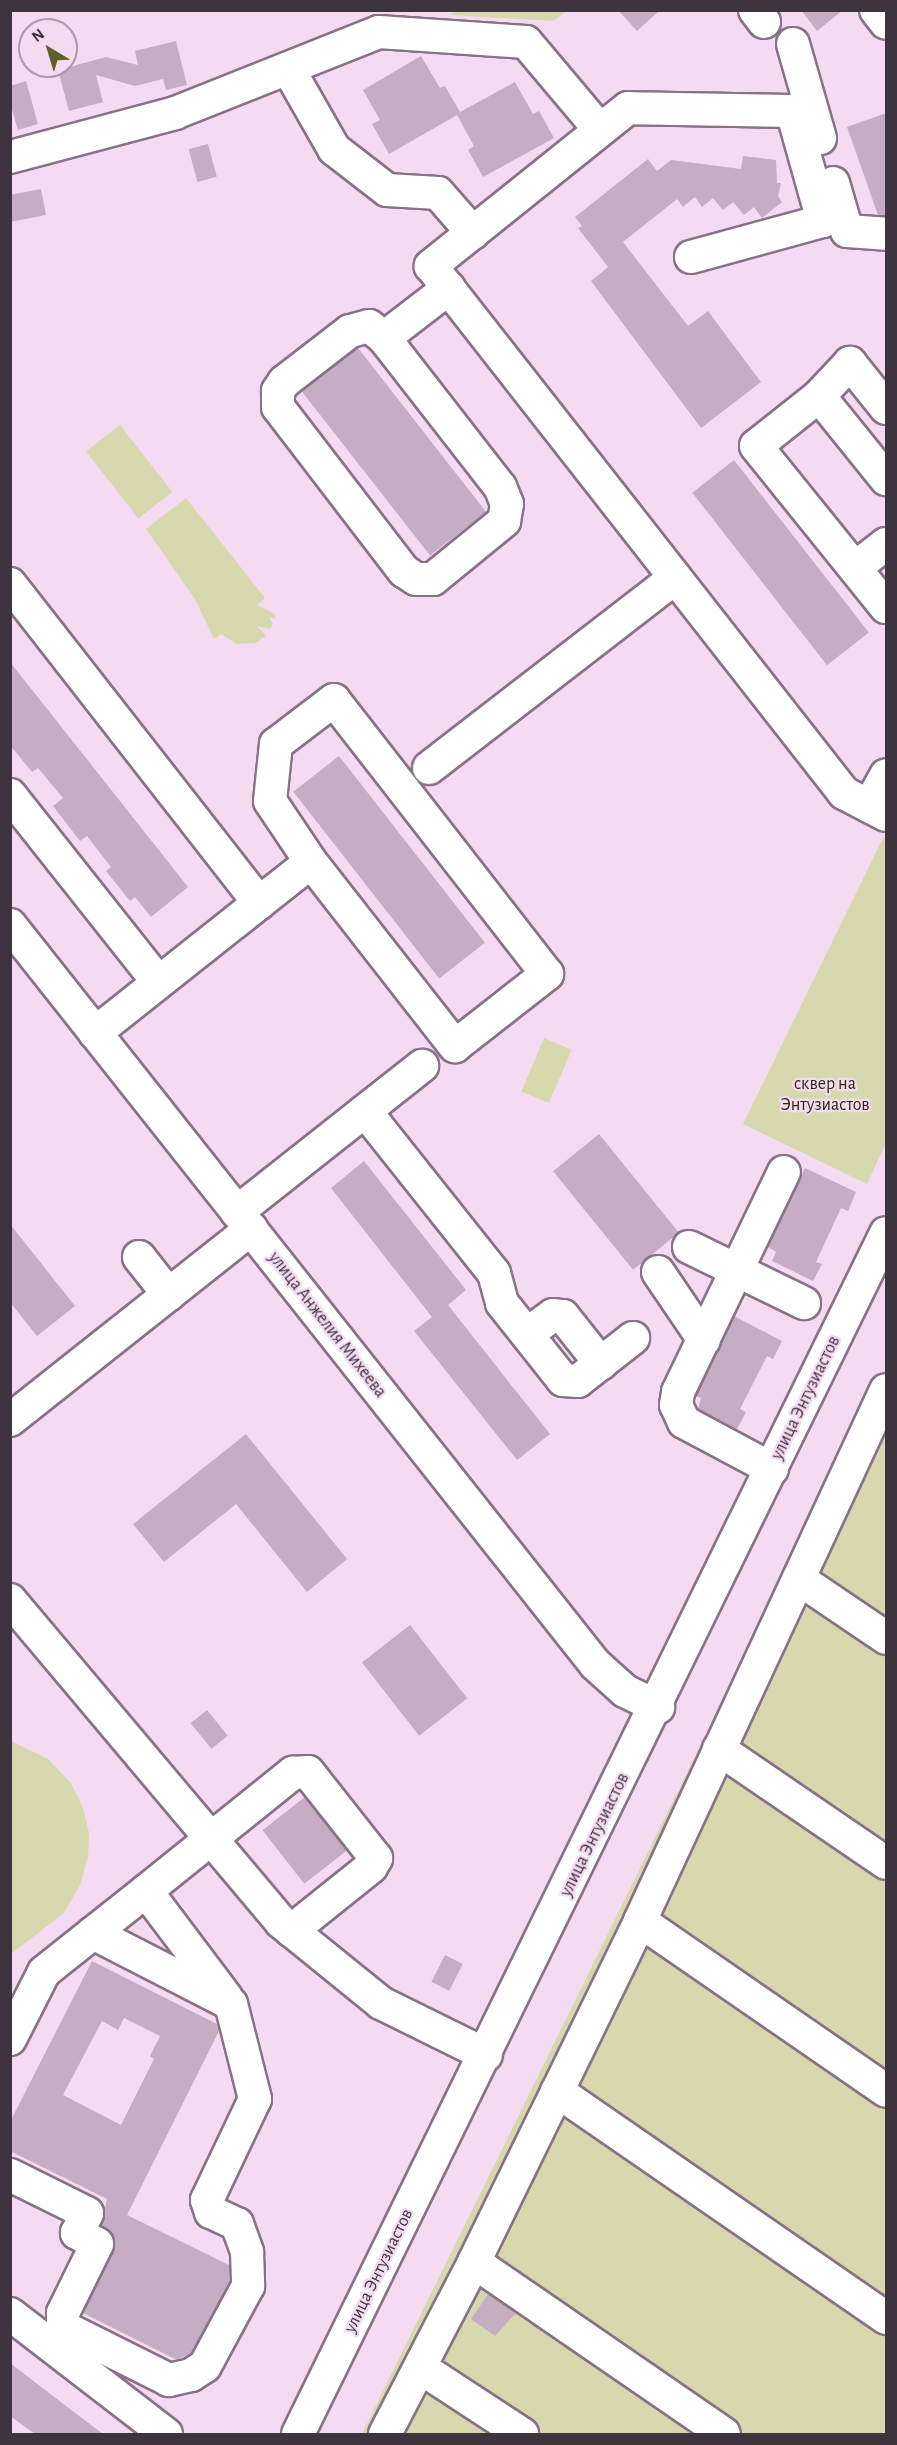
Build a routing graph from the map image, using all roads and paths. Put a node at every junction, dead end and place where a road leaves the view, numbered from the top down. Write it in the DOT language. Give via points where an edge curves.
graph roads {
  1 [pos="876,10"];
  2 [pos="886,23"];
  3 [pos="793,44"];
  4 [pos="290,70"];
  5 [pos="600,130"];
  6 [pos="10,157"];
  7 [pos="473,232"];
  8 [pos="886,234"];
  9 [pos="691,257"];
  10 [pos="449,288"];
  11 [pos="384,338"];
  12 [pos="819,396"];
  13 [pos="886,408"];
  14 [pos="886,479"];
  15 [pos="886,544"];
  16 [pos="855,568"];
  17 [pos="675,578"];
  18 [pos="10,584"];
  19 [pos="886,607"];
  20 [pos="429,768"];
  21 [pos="886,775"];
  22 [pos="10,795"];
  23 [pos="878,810"];
  24 [pos="311,862"];
  25 [pos="259,903"];
  26 [pos="10,925"];
  27 [pos="158,982"];
  28 [pos="95,1033"];
  29 [pos="422,1066"];
  30 [pos="365,1111"];
  31 [pos="784,1172"];
  32 [pos="244,1221"];
  33 [pos="886,1233"];
  34 [pos="689,1247"];
  35 [pos="139,1257"];
  36 [pos="737,1271"];
  37 [pos="658,1272"];
  38 [pos="169,1295"];
  39 [pos="804,1303"];
  40 [pos="633,1338"];
  41 [pos="704,1340"];
  42 [pos="884,1401"];
  43 [pos="10,1420"];
  44 [pos="772,1469"];
  45 [pos="799,1579"];
  46 [pos="10,1600"];
  47 [pos="886,1638"];
  48 [pos="658,1707"];
  49 [pos="719,1749"];
  50 [pos="210,1840"];
  51 [pos="886,1863"];
  52 [pos="146,1891"];
  53 [pos="640,1920"];
  54 [pos="291,1931"];
  55 [pos="93,1933"];
  56 [pos="231,2004"];
  57 [pos="10,2039"];
  58 [pos="486,2055"];
  59 [pos="557,2091"];
  60 [pos="886,2091"];
  61 [pos="10,2175"];
  62 [pos="474,2262"];
  63 [pos="10,2314"];
  64 [pos="886,2318"];
  65 [pos="422,2368"];
  66 [pos="166,2434"];
  67 [pos="298,2434"];
  68 [pos="385,2434"];
  69 [pos="522,2434"];
  70 [pos="724,2434"];
  1 -- 2 [label="street"];
  3 -- 8 [label="street" via="847,231"];
  4 -- 5 [label="street" via="379,32 526,42"];
  4 -- 6 [label="street" via="174,113"];
  4 -- 7 [label="street" via="334,149 387,190 438,193"];
  5 -- 7 [label="street"];
  5 -- 9 [label="street" via="628,108 792,111 824,221"];
  7 -- 10 [label="street" via="432,266"];
  10 -- 11 [label="street"];
  10 -- 17 [label="street"];
  11 -- 11 [label="street" via="500,487 507,504 504,521 433,579 416,579 404,571 278,407 278,392 284,382 350,331 369,326"];
  12 -- 13 [label="street" via="850,363"];
  12 -- 14 [label="street"];
  12 -- 16 [label="street" via="756,446"];
  15 -- 16 [label="street"];
  16 -- 19 [label="street"];
  17 -- 20 [label="street"];
  17 -- 23 [label="street" via="844,793"];
  18 -- 25 [label="street"];
  21 -- 23 [label="street"];
  22 -- 27 [label="street"];
  24 -- 24 [label="street" via="455,1046 547,974 334,700 276,744 270,801"];
  24 -- 25 [label="street"];
  25 -- 27 [label="street"];
  26 -- 28 [label="street, улица Анжелия Михеева"];
  27 -- 28 [label="street"];
  28 -- 32 [label="street, улица Анжелия Михеева"];
  29 -- 30 [label="street"];
  30 -- 32 [label="street"];
  30 -- 40 [label="street" via="494,1273 500,1299 566,1382 578,1381"];
  31 -- 36 [label="street"];
  32 -- 38 [label="street"];
  32 -- 48 [label="street, улица Анжелия Михеева" via="595,1664 625,1691"];
  33 -- 44 [label="street, улица Энтузиастов"];
  34 -- 36 [label="street"];
  35 -- 38 [label="street"];
  36 -- 39 [label="street"];
  36 -- 41 [label="street"];
  37 -- 41 [label="street"];
  38 -- 43 [label="street"];
  41 -- 44 [label="street" via="678,1392 679,1414 696,1430"];
  42 -- 45 [label="street"];
  44 -- 48 [label="street, улица Энтузиастов"];
  45 -- 47 [label="street"];
  45 -- 49 [label="street"];
  46 -- 50 [label="street"];
  48 -- 58 [label="street, улица Энтузиастов"];
  49 -- 51 [label="street"];
  49 -- 53 [label="street"];
  50 -- 52 [label="street"];
  50 -- 54 [label="street"];
  50 -- 54 [label="street" via="293,1773 301,1771 314,1776 375,1858 371,1867"];
  52 -- 55 [label="street"];
  52 -- 56 [label="street"];
  53 -- 59 [label="street"];
  53 -- 60 [label="street"];
  54 -- 58 [label="street" via="381,2003"];
  55 -- 56 [label="street"];
  55 -- 57 [label="street" via="44,1972"];
  56 -- 61 [label="street" via="255,2099 207,2200 211,2211 237,2224 247,2252 248,2286 205,2366 191,2375 169,2380 63,2327 63,2313 98,2244 77,2234 87,2213"];
  58 -- 67 [label="street, улица Энтузиастов"];
  59 -- 62 [label="street"];
  59 -- 64 [label="street"];
  62 -- 65 [label="street"];
  62 -- 70 [label="street"];
  63 -- 66 [label="street"];
  65 -- 68 [label="street"];
  65 -- 69 [label="street"];
}
